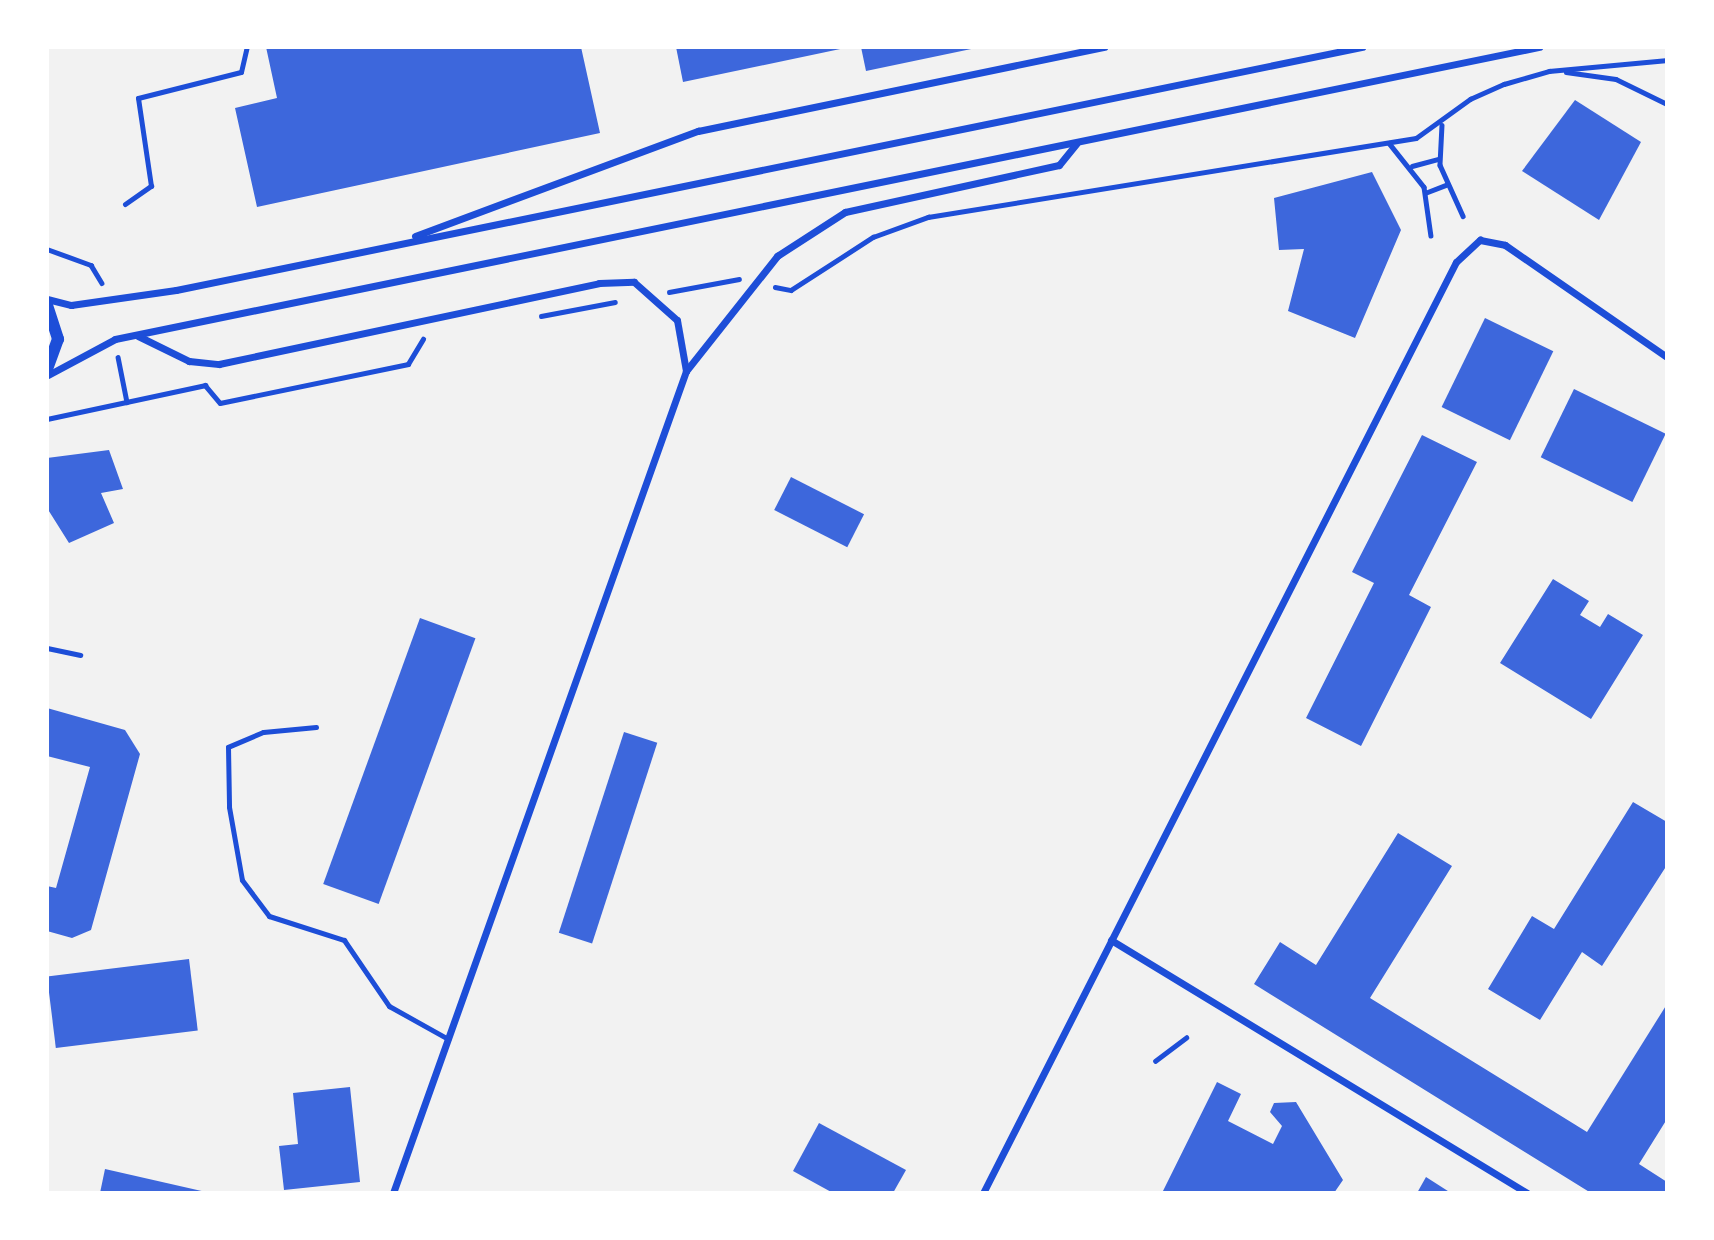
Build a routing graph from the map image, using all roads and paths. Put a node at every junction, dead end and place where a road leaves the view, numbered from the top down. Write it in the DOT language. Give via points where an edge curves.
graph roads {
  1 [pos="247,47"];
  2 [pos="1104,47"];
  3 [pos="1362,47"];
  4 [pos="1539,47"];
  5 [pos="1667,60"];
  6 [pos="1549,71"];
  7 [pos="1667,104"];
  8 [pos="1442,124"];
  9 [pos="1077,142"];
  10 [pos="1389,143"];
  11 [pos="1439,159"];
  12 [pos="1412,166"];
  13 [pos="1446,185"];
  14 [pos="1425,193"];
  15 [pos="125,204"];
  16 [pos="1463,216"];
  17 [pos="1431,236"];
  18 [pos="392,245"];
  19 [pos="47,248"];
  20 [pos="91,265"];
  21 [pos="753,282"];
  22 [pos="656,295"];
  23 [pos="47,299"];
  24 [pos="47,305"];
  25 [pos="527,319"];
  26 [pos="437,335"];
  27 [pos="137,336"];
  28 [pos="1667,357"];
  29 [pos="686,370"];
  30 [pos="47,373"];
  31 [pos="47,419"];
  32 [pos="47,648"];
  33 [pos="80,655"];
  34 [pos="316,727"];
  35 [pos="1111,940"];
  36 [pos="1186,1038"];
  37 [pos="448,1039"];
  38 [pos="1155,1061"];
  39 [pos="393,1193"];
  40 [pos="983,1193"];
  41 [pos="1527,1193"];
  1 -- 15 [label="lane" via="241,72 138,98 151,186"];
  2 -- 18 [label="street" via="698,131"];
  3 -- 18 [label="street"];
  4 -- 9 [label="street"];
  5 -- 6 [label="path"];
  6 -- 7 [label="path" via="1616,79"];
  6 -- 8 [label="path" via="1470,99"];
  8 -- 10 [label="path"];
  8 -- 11 [label="path"];
  9 -- 21 [label="street" via="1059,165 845,212 777,256"];
  9 -- 27 [label="street"];
  10 -- 12 [label="path"];
  10 -- 21 [label="path" via="928,217 873,237 791,290"];
  11 -- 12 [label="path"];
  11 -- 13 [label="path"];
  12 -- 14 [label="path"];
  13 -- 14 [label="path"];
  13 -- 16 [label="path"];
  14 -- 17 [label="path"];
  18 -- 23 [label="street" via="176,290 71,305"];
  19 -- 20 [label="path"];
  21 -- 22 [label="path" via="732,278"];
  21 -- 29 [label="street"];
  22 -- 25 [label="path"];
  22 -- 27 [label="street" via="634,282 598,283 219,365 189,361"];
  22 -- 29 [label="street" via="677,320"];
  24 -- 30 [label="street" via="58,339"];
  26 -- 31 [label="path" via="424,338 408,364 220,403 205,385"];
  27 -- 30 [label="street" via="79,353"];
  28 -- 35 [label="street" via="1505,246 1480,240 1466,249"];
  29 -- 37 [label="street"];
  32 -- 33 [label="lane"];
  34 -- 37 [label="lane" via="263,732 228,747 229,807 242,880 269,916 344,940 389,1006"];
  35 -- 40 [label="street"];
  35 -- 41 [label="street"];
  36 -- 38 [label="path"];
  37 -- 39 [label="street"];
}
